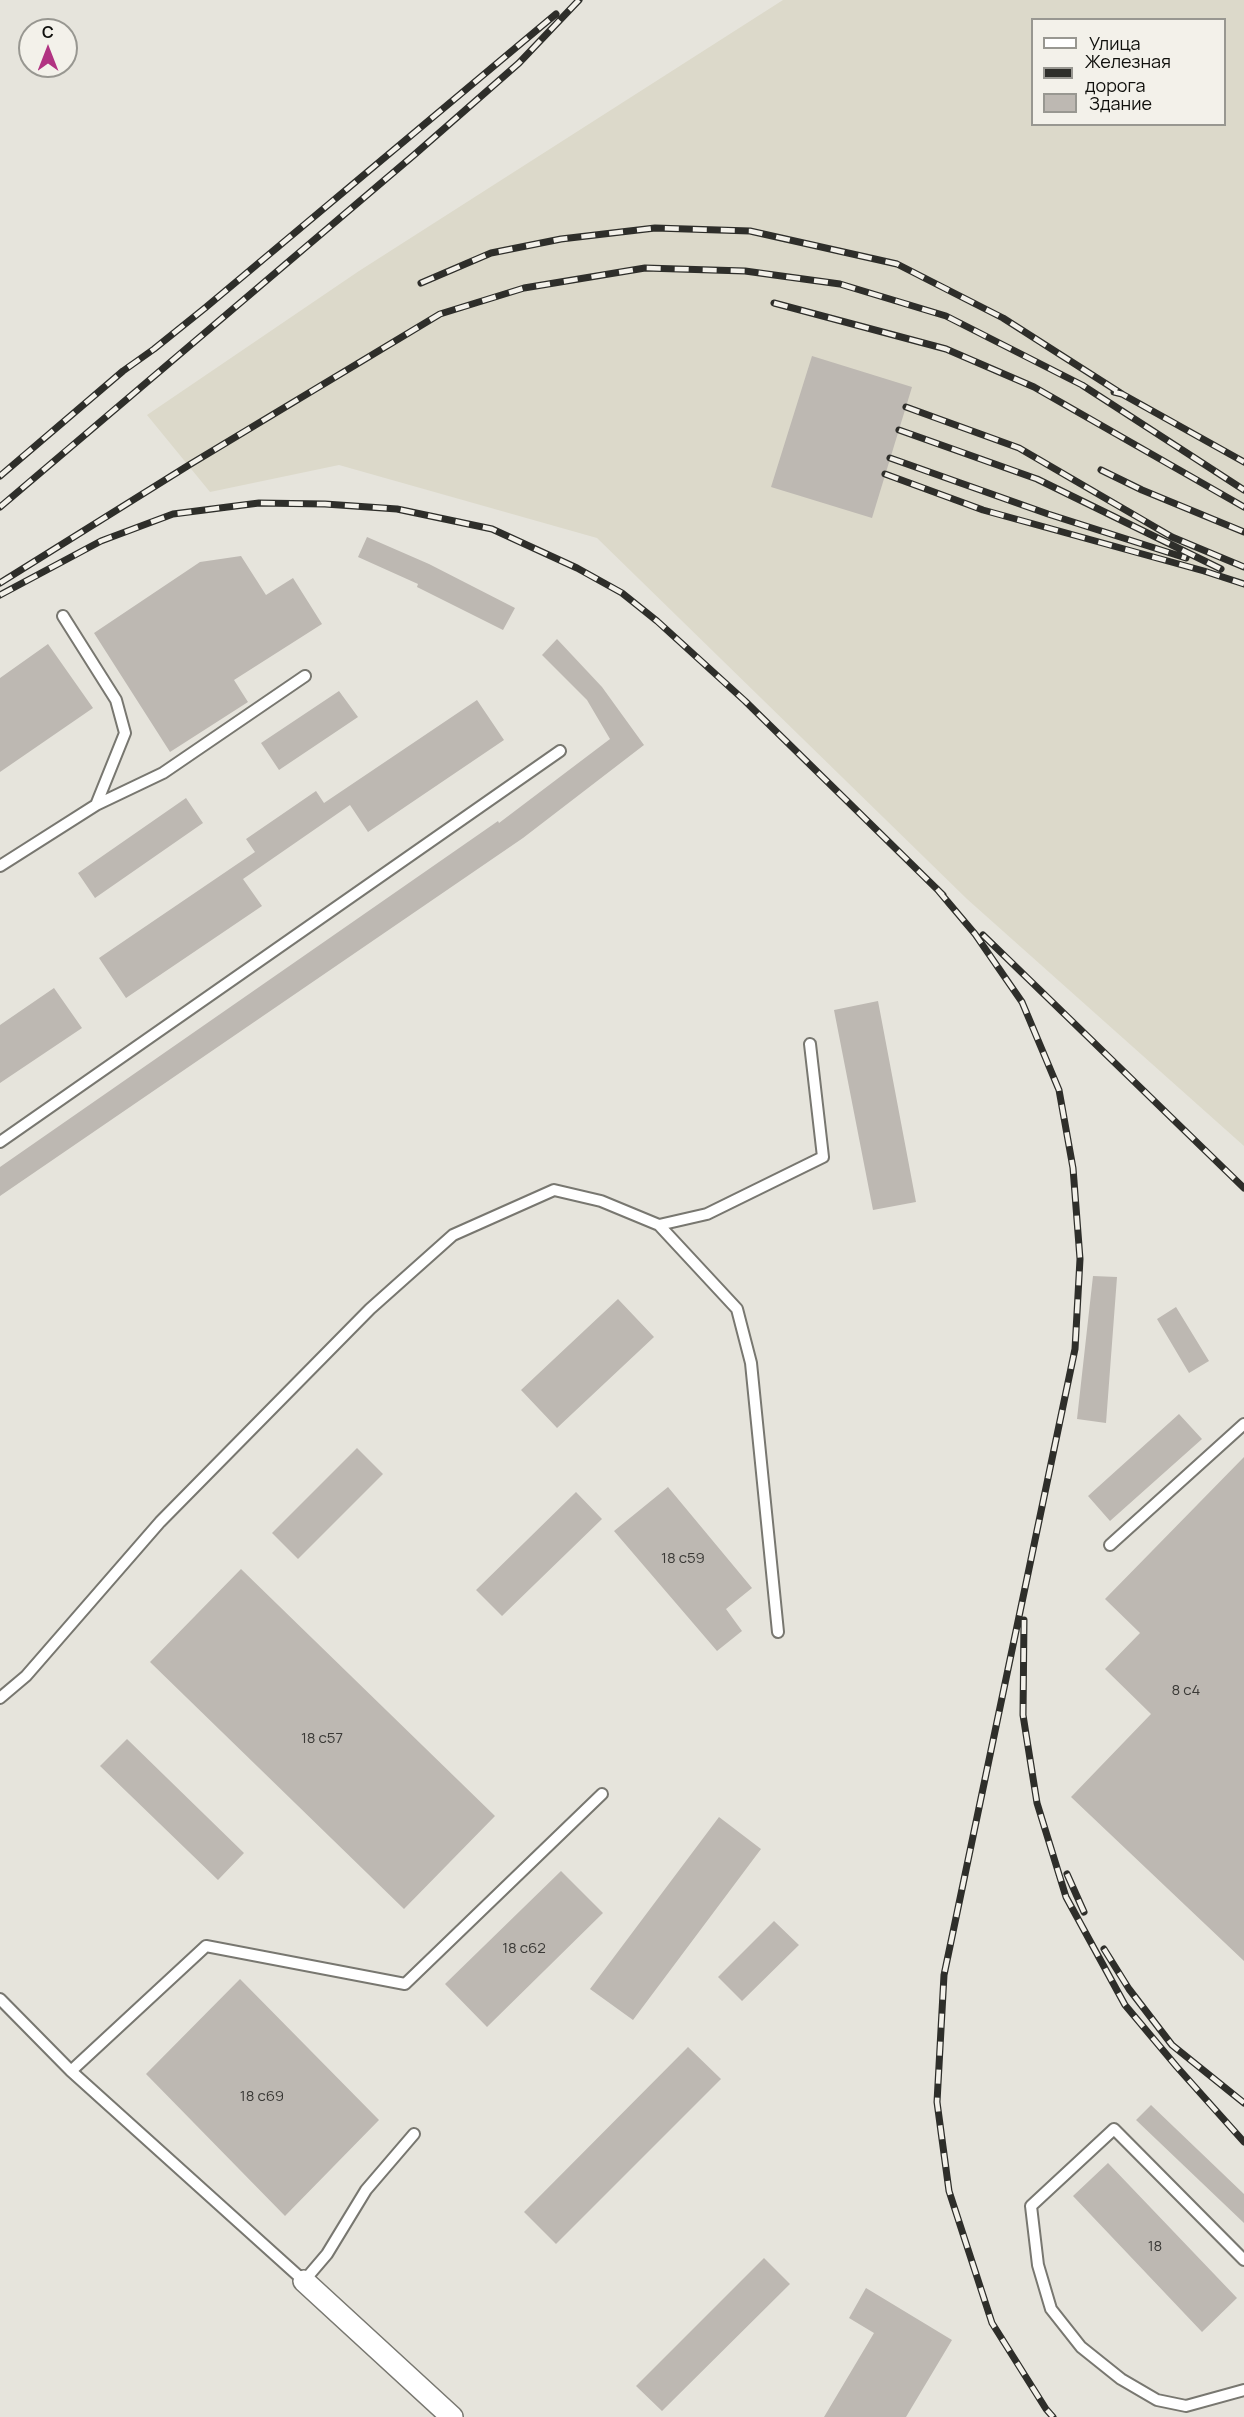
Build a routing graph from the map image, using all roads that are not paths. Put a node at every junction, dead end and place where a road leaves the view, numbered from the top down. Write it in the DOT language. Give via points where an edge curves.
graph roads {
  1 [pos="63,616"];
  2 [pos="305,676"];
  3 [pos="560,752"];
  4 [pos="96,805"];
  5 [pos="0,866"];
  6 [pos="810,1044"];
  7 [pos="0,1142"];
  8 [pos="659,1225"];
  9 [pos="1244,1424"];
  10 [pos="1110,1545"];
  11 [pos="778,1632"];
  12 [pos="0,1698"];
  13 [pos="602,1794"];
  14 [pos="0,1999"];
  15 [pos="71,2071"];
  16 [pos="414,2134"];
  17 [pos="1244,2260"];
  18 [pos="304,2281"];
  19 [pos="1244,2390"];
  20 [pos="452,2417"];
  1 -- 4 [label="lane" via="116,700 125,733"];
  2 -- 4 [label="lane" via="163,773"];
  3 -- 7 [label="lane"];
  4 -- 5 [label="lane"];
  6 -- 8 [label="lane" via="823,1157 707,1214"];
  8 -- 11 [label="lane" via="737,1309 751,1363"];
  8 -- 12 [label="lane" via="601,1201 554,1190 453,1235 370,1309 160,1522 26,1676"];
  9 -- 10 [label="lane"];
  13 -- 15 [label="lane" via="405,1984 207,1946"];
  14 -- 15 [label="lane"];
  15 -- 18 [label="lane"];
  16 -- 18 [label="lane" via="366,2190 327,2254"];
  17 -- 19 [label="lane" via="1114,2129 1031,2206 1038,2265 1051,2309 1081,2347 1121,2379 1157,2400 1186,2406"];
  18 -- 20 [label="street"];
}
